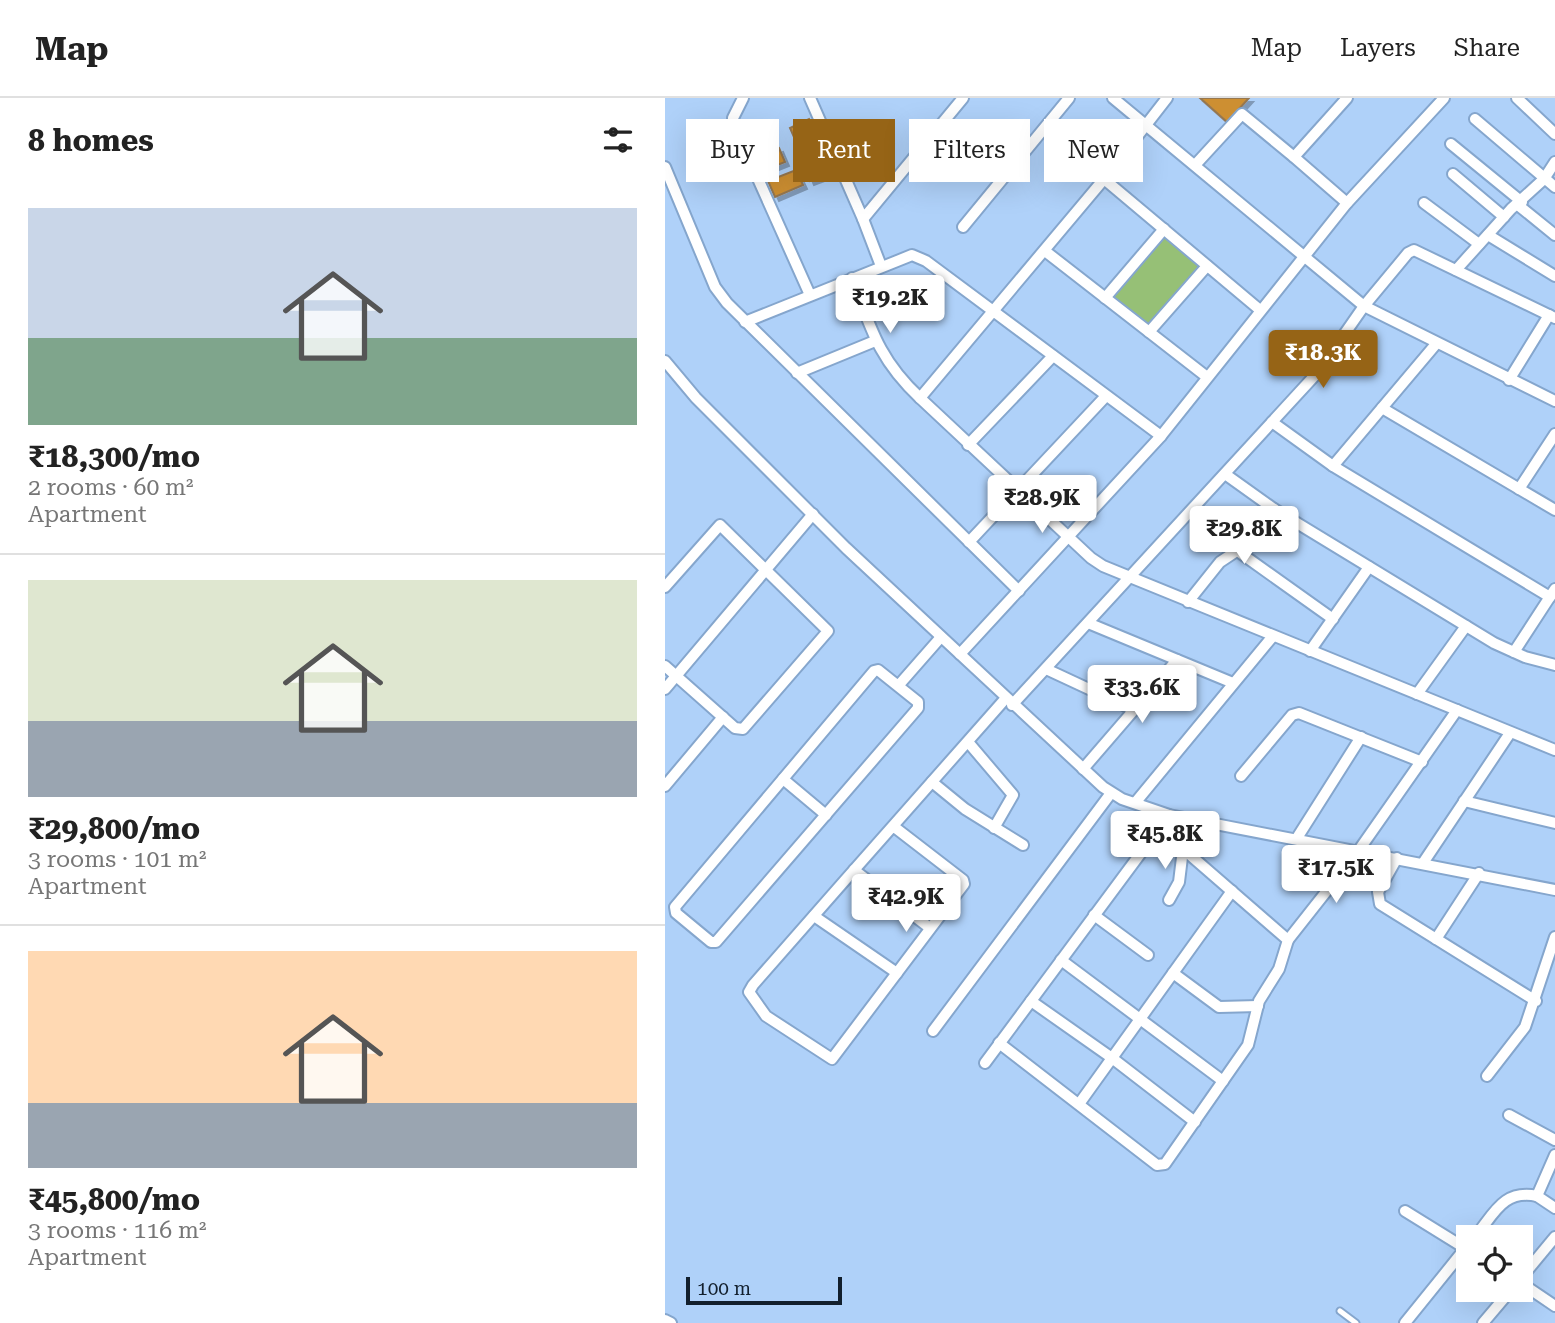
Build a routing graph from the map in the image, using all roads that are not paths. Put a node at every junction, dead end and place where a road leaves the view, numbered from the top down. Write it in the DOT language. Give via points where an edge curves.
graph roads {
  1 [pos="743,98"];
  2 [pos="810,98"];
  3 [pos="963,98"];
  4 [pos="1069,98"];
  5 [pos="1113,98"];
  6 [pos="1167,98"];
  7 [pos="1347,98"];
  8 [pos="1444,98"];
  9 [pos="1525,101"];
  10 [pos="1475,119"];
  11 [pos="1146,124"];
  12 [pos="1143,128"];
  13 [pos="1555,134"];
  14 [pos="1451,144"];
  15 [pos="1294,158"];
  16 [pos="1555,162"];
  17 [pos="1196,164"];
  18 [pos="665,167"];
  19 [pos="1454,174"];
  20 [pos="1544,180"];
  21 [pos="1102,182"];
  22 [pos="1108,182"];
  23 [pos="1555,187"];
  24 [pos="1425,203"];
  25 [pos="1520,203"];
  26 [pos="1347,204"];
  27 [pos="1504,217"];
  28 [pos="863,219"];
  29 [pos="963,227"];
  30 [pos="1164,229"];
  31 [pos="1488,234"];
  32 [pos="1555,235"];
  33 [pos="1479,244"];
  34 [pos="1045,251"];
  35 [pos="1305,254"];
  36 [pos="881,266"];
  37 [pos="1207,266"];
  38 [pos="1456,270"];
  39 [pos="1555,276"];
  40 [pos="852,278"];
  41 [pos="810,295"];
  42 [pos="1105,298"];
  43 [pos="1364,306"];
  44 [pos="1260,310"];
  45 [pos="995,313"];
  46 [pos="1552,317"];
  47 [pos="745,322"];
  48 [pos="1149,332"];
  49 [pos="876,341"];
  50 [pos="1436,344"];
  51 [pos="1053,356"];
  52 [pos="665,361"];
  53 [pos="797,373"];
  54 [pos="1207,377"];
  55 [pos="1509,380"];
  56 [pos="1106,396"];
  57 [pos="921,398"];
  58 [pos="1555,401"];
  59 [pos="1382,408"];
  60 [pos="1272,422"];
  61 [pos="1555,434"];
  62 [pos="1161,436"];
  63 [pos="968,445"];
  64 [pos="1333,466"];
  65 [pos="1225,474"];
  66 [pos="1519,489"];
  67 [pos="1017,490"];
  68 [pos="1274,509"];
  69 [pos="1555,510"];
  70 [pos="813,514"];
  71 [pos="1069,538"];
  72 [pos="968,542"];
  73 [pos="1238,552"];
  74 [pos="1369,567"];
  75 [pos="767,569"];
  76 [pos="1129,578"];
  77 [pos="665,587"];
  78 [pos="1019,591"];
  79 [pos="1553,593"];
  80 [pos="1188,602"];
  81 [pos="1333,619"];
  82 [pos="1088,623"];
  83 [pos="1466,626"];
  84 [pos="1273,636"];
  85 [pos="941,637"];
  86 [pos="1310,651"];
  87 [pos="1514,652"];
  88 [pos="960,654"];
  89 [pos="1177,660"];
  90 [pos="1555,665"];
  91 [pos="665,666"];
  92 [pos="1045,669"];
  93 [pos="676,676"];
  94 [pos="1233,683"];
  95 [pos="898,686"];
  96 [pos="665,689"];
  97 [pos="1417,694"];
  98 [pos="1009,702"];
  99 [pos="1134,710"];
  100 [pos="1457,710"];
  101 [pos="723,717"];
  102 [pos="1510,733"];
  103 [pos="1361,737"];
  104 [pos="968,742"];
  105 [pos="1555,750"];
  106 [pos="1422,762"];
  107 [pos="1083,769"];
  108 [pos="1241,776"];
  109 [pos="783,779"];
  110 [pos="932,782"];
  111 [pos="665,786"];
  112 [pos="1111,793"];
  113 [pos="1464,801"];
  114 [pos="1135,803"];
  115 [pos="826,815"];
  116 [pos="1169,815"];
  117 [pos="1555,823"];
  118 [pos="893,826"];
  119 [pos="993,828"];
  120 [pos="1159,828"];
  121 [pos="1297,838"];
  122 [pos="1023,845"];
  123 [pos="1183,849"];
  124 [pos="1359,850"];
  125 [pos="1397,858"];
  126 [pos="1423,863"];
  127 [pos="854,870"];
  128 [pos="1479,873"];
  129 [pos="1555,890"];
  130 [pos="1233,891"];
  131 [pos="1169,900"];
  132 [pos="1094,915"];
  133 [pos="814,916"];
  134 [pos="930,928"];
  135 [pos="1555,937"];
  136 [pos="1436,939"];
  137 [pos="1288,940"];
  138 [pos="1148,955"];
  139 [pos="1061,960"];
  140 [pos="897,973"];
  141 [pos="1174,973"];
  142 [pos="1031,1000"];
  143 [pos="1536,1000"];
  144 [pos="1258,1006"];
  145 [pos="1140,1018"];
  146 [pos="933,1031"];
  147 [pos="999,1043"];
  148 [pos="1112,1058"];
  149 [pos="985,1063"];
  150 [pos="1487,1076"];
  151 [pos="1223,1081"];
  152 [pos="1079,1104"];
  153 [pos="1509,1115"];
  154 [pos="1195,1122"];
  155 [pos="1555,1140"];
  156 [pos="1555,1155"];
  157 [pos="1537,1196"];
  158 [pos="1555,1208"];
  159 [pos="1405,1211"];
  160 [pos="1485,1225"];
  161 [pos="1555,1237"];
  162 [pos="1456,1241"];
  163 [pos="1456,1261"];
  164 [pos="1533,1265"];
  165 [pos="1533,1290"];
  166 [pos="1501,1302"];
  167 [pos="1555,1306"];
  168 [pos="1340,1311"];
  169 [pos="665,1321"];
  170 [pos="671,1323"];
  171 [pos="1356,1323"];
  172 [pos="1405,1323"];
  173 [pos="1483,1323"];
  1 -- 41 [label="street" via="734,125"];
  2 -- 28 [label="street"];
  3 -- 28 [label="street"];
  4 -- 29 [label="street"];
  5 -- 11 [label="street"];
  6 -- 11 [label="street"];
  7 -- 15 [label="street"];
  8 -- 26 [label="street"];
  9 -- 13 [label="street"];
  10 -- 20 [label="street"];
  11 -- 12 [label="street"];
  11 -- 17 [label="street"];
  14 -- 25 [label="street"];
  15 -- 17 [label="street" via="1242,114"];
  15 -- 26 [label="street"];
  16 -- 20 [label="street"];
  17 -- 35 [label="street"];
  18 -- 47 [label="street" via="715,287"];
  19 -- 27 [label="street"];
  20 -- 23 [label="street"];
  20 -- 25 [label="street"];
  21 -- 34 [label="street"];
  22 -- 30 [label="street"];
  24 -- 33 [label="street"];
  25 -- 27 [label="street"];
  25 -- 32 [label="street"];
  26 -- 35 [label="street"];
  27 -- 31 [label="street"];
  28 -- 36 [label="street"];
  30 -- 37 [label="street"];
  30 -- 42 [label="street"];
  31 -- 33 [label="street"];
  31 -- 39 [label="street"];
  33 -- 38 [label="street"];
  34 -- 42 [label="street"];
  34 -- 45 [label="street"];
  35 -- 43 [label="street"];
  35 -- 44 [label="street"];
  36 -- 40 [label="street"];
  36 -- 45 [label="street" via="916,256"];
  37 -- 44 [label="street"];
  37 -- 48 [label="street"];
  38 -- 43 [label="street" via="1411,251"];
  38 -- 46 [label="street"];
  40 -- 41 [label="street"];
  40 -- 49 [label="street"];
  41 -- 47 [label="street"];
  42 -- 48 [label="street"];
  43 -- 50 [label="street"];
  43 -- 60 [label="street" via="1318,372"];
  44 -- 54 [label="street"];
  45 -- 51 [label="street"];
  45 -- 57 [label="street"];
  46 -- 55 [label="street"];
  47 -- 53 [label="street"];
  48 -- 54 [label="street"];
  49 -- 53 [label="street"];
  49 -- 57 [label="street" via="892,370"];
  50 -- 55 [label="street"];
  50 -- 59 [label="street"];
  51 -- 56 [label="street"];
  51 -- 63 [label="street"];
  52 -- 70 [label="street"];
  53 -- 72 [label="street"];
  54 -- 62 [label="street"];
  55 -- 58 [label="street"];
  56 -- 62 [label="street"];
  56 -- 67 [label="street"];
  57 -- 63 [label="street"];
  59 -- 64 [label="street"];
  59 -- 66 [label="street"];
  60 -- 64 [label="street"];
  60 -- 65 [label="street"];
  61 -- 66 [label="street"];
  62 -- 71 [label="street"];
  63 -- 67 [label="street"];
  64 -- 79 [label="street"];
  65 -- 68 [label="street"];
  65 -- 76 [label="street"];
  66 -- 69 [label="street"];
  67 -- 71 [label="street"];
  67 -- 72 [label="street"];
  68 -- 73 [label="street"];
  68 -- 74 [label="street"];
  70 -- 75 [label="street"];
  70 -- 85 [label="street"];
  71 -- 76 [label="street" via="1095,562"];
  71 -- 78 [label="street"];
  72 -- 78 [label="street"];
  73 -- 80 [label="street" via="1220,562"];
  73 -- 81 [label="street"];
  74 -- 81 [label="street"];
  74 -- 83 [label="street"];
  75 -- 77 [label="street" via="718,525"];
  75 -- 93 [label="street"];
  75 -- 101 [label="street" via="828,631 748,726 736,728"];
  76 -- 80 [label="street"];
  76 -- 82 [label="street"];
  78 -- 88 [label="street"];
  79 -- 87 [label="street"];
  80 -- 84 [label="street"];
  81 -- 86 [label="street"];
  82 -- 89 [label="street"];
  82 -- 92 [label="street"];
  83 -- 87 [label="street"];
  83 -- 97 [label="street"];
  84 -- 86 [label="street"];
  84 -- 94 [label="street"];
  85 -- 88 [label="street"];
  85 -- 95 [label="street"];
  86 -- 97 [label="street"];
  87 -- 90 [label="street"];
  88 -- 98 [label="street"];
  89 -- 94 [label="street"];
  89 -- 99 [label="street"];
  91 -- 93 [label="street"];
  92 -- 98 [label="street"];
  92 -- 99 [label="street"];
  93 -- 96 [label="street"];
  93 -- 101 [label="street"];
  94 -- 114 [label="street"];
  95 -- 109 [label="street" via="874,671"];
  95 -- 115 [label="street" via="918,702 918,708"];
  97 -- 100 [label="street"];
  98 -- 104 [label="street"];
  98 -- 107 [label="street"];
  99 -- 107 [label="street"];
  100 -- 102 [label="street"];
  100 -- 106 [label="street"];
  101 -- 111 [label="street"];
  102 -- 105 [label="street"];
  102 -- 113 [label="street"];
  103 -- 106 [label="street"];
  103 -- 108 [label="street" via="1295,713"];
  103 -- 121 [label="street"];
  104 -- 110 [label="street"];
  104 -- 119 [label="street" via="1013,795"];
  106 -- 124 [label="street"];
  107 -- 112 [label="street"];
  109 -- 115 [label="street"];
  109 -- 115 [label="street" via="675,907 676,913 716,942"];
  110 -- 118 [label="street"];
  110 -- 119 [label="street"];
  112 -- 114 [label="street"];
  112 -- 146 [label="street"];
  113 -- 117 [label="street"];
  113 -- 126 [label="street"];
  114 -- 116 [label="street"];
  116 -- 120 [label="street"];
  116 -- 121 [label="street"];
  118 -- 127 [label="street"];
  118 -- 134 [label="street" via="964,882"];
  119 -- 122 [label="street"];
  120 -- 123 [label="street"];
  120 -- 132 [label="street"];
  121 -- 124 [label="street"];
  123 -- 130 [label="street"];
  123 -- 131 [label="street" via="1178,882"];
  124 -- 125 [label="street"];
  124 -- 137 [label="street"];
  125 -- 126 [label="street"];
  125 -- 136 [label="street" via="1378,892 1378,901"];
  126 -- 128 [label="street"];
  127 -- 133 [label="street"];
  127 -- 134 [label="street"];
  128 -- 129 [label="street"];
  128 -- 136 [label="street"];
  130 -- 137 [label="street"];
  130 -- 141 [label="street"];
  132 -- 138 [label="street"];
  132 -- 139 [label="street"];
  133 -- 140 [label="street"];
  133 -- 140 [label="street" via="749,992 774,1023 832,1059"];
  134 -- 140 [label="street"];
  135 -- 143 [label="street"];
  136 -- 143 [label="street"];
  137 -- 144 [label="street"];
  139 -- 142 [label="street"];
  139 -- 145 [label="street"];
  141 -- 144 [label="street" via="1219,1007"];
  141 -- 145 [label="street"];
  142 -- 147 [label="street"];
  142 -- 148 [label="street"];
  143 -- 150 [label="street" via="1523,1032"];
  144 -- 151 [label="street" via="1248,1045"];
  145 -- 148 [label="street"];
  145 -- 151 [label="street"];
  147 -- 149 [label="street"];
  147 -- 152 [label="street"];
  148 -- 152 [label="street"];
  148 -- 154 [label="street"];
  151 -- 154 [label="street"];
  152 -- 154 [label="street" via="1157,1165 1165,1164"];
  153 -- 155 [label="street"];
  156 -- 157 [label="street"];
  157 -- 158 [label="street"];
  157 -- 160 [label="street" via="1509,1196"];
  159 -- 162 [label="street"];
  161 -- 164 [label="street"];
  163 -- 172 [label="street"];
  165 -- 167 [label="street"];
  166 -- 173 [label="street"];
  168 -- 171 [label="lane"];
  169 -- 170 [label="street"];
}
